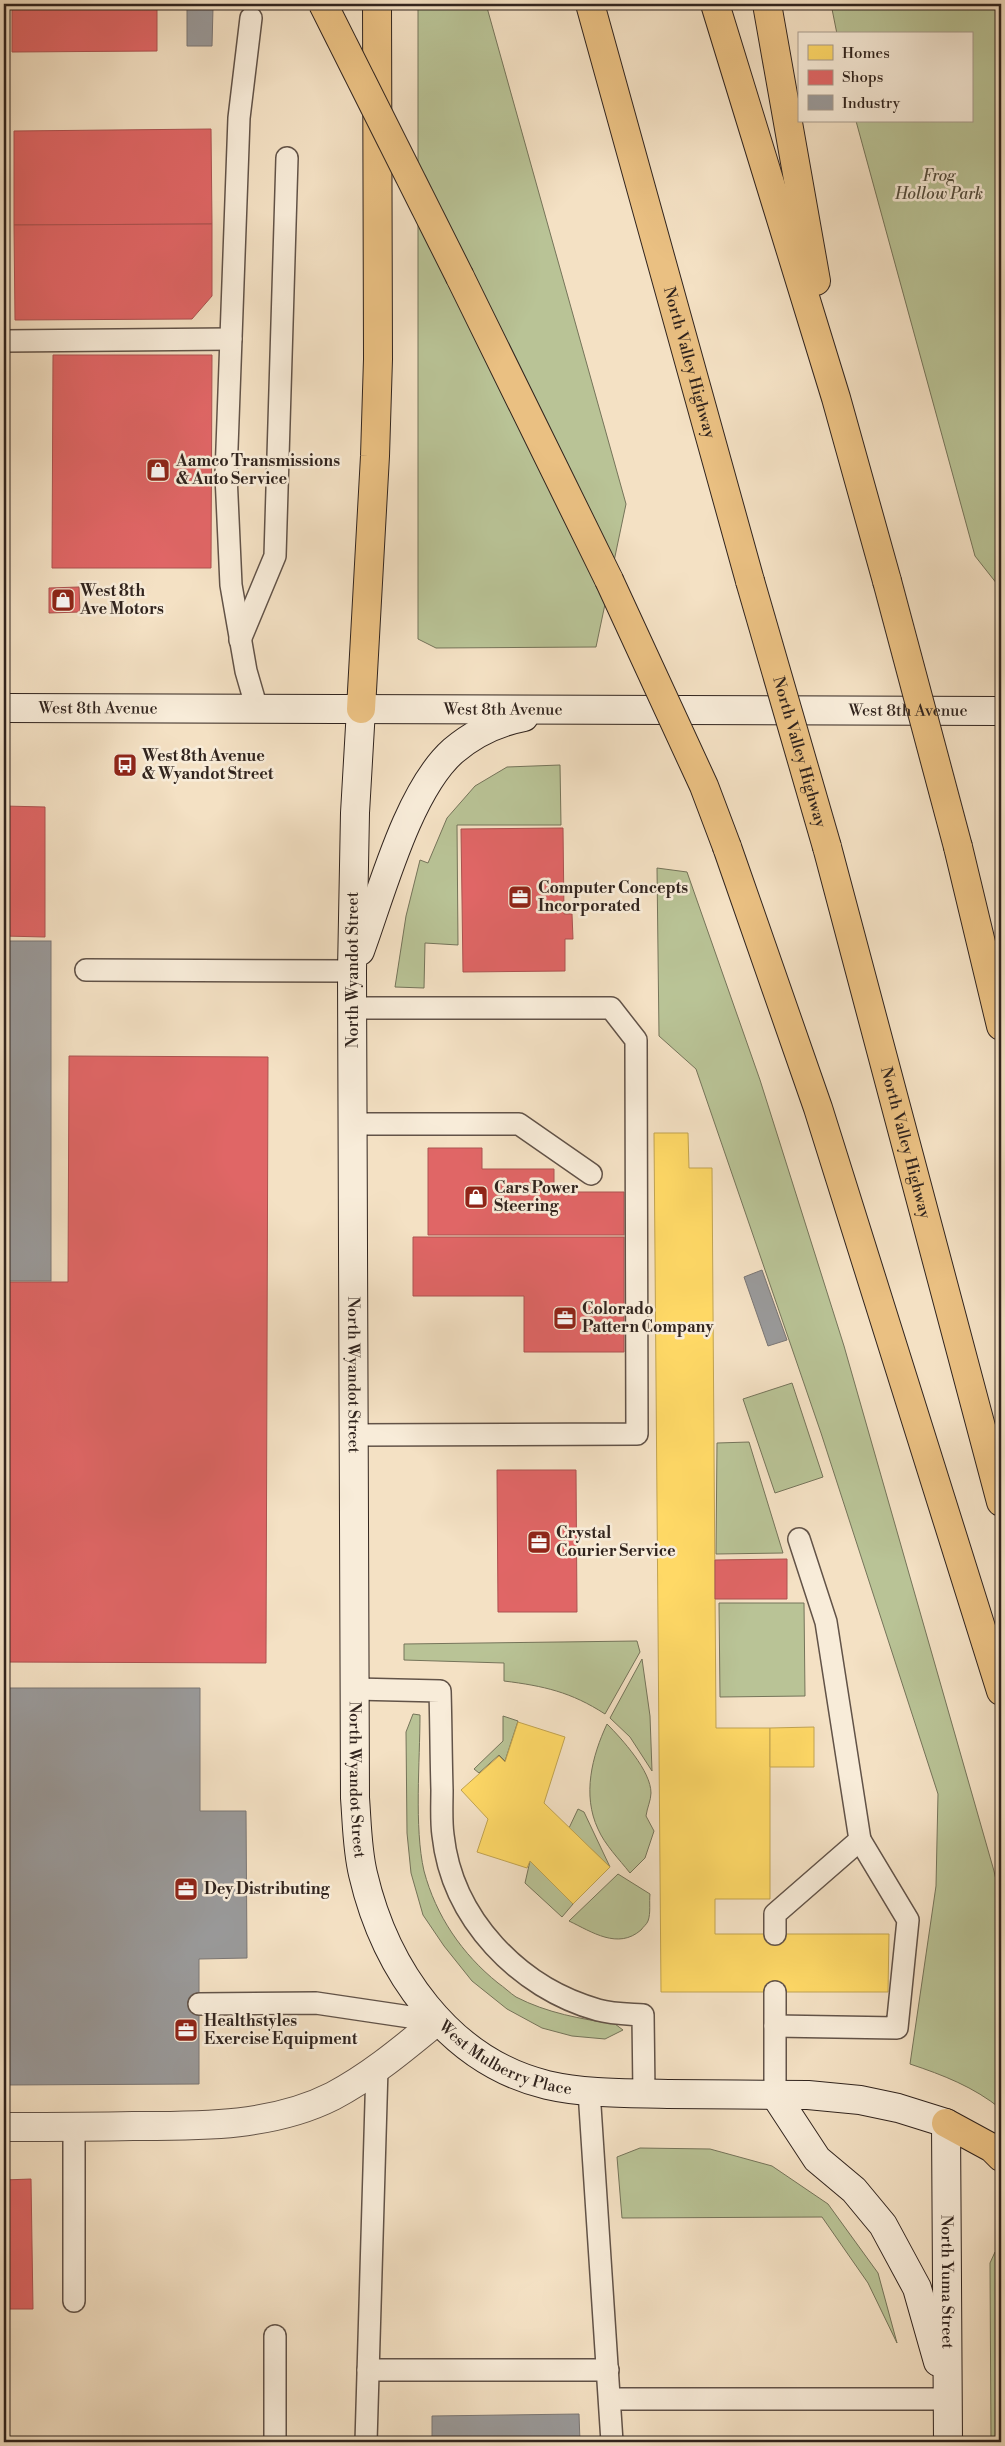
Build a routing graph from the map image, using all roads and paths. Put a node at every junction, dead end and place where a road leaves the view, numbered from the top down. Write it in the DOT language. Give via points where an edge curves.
graph roads {
  1 [pos="323,4"];
  2 [pos="377,4"];
  3 [pos="590,4"];
  4 [pos="715,4"];
  5 [pos="767,4"];
  6 [pos="251,18"];
  7 [pos="287,158"];
  8 [pos="231,339"];
  9 [pos="4,341"];
  10 [pos="836,398"];
  11 [pos="240,640"];
  12 [pos="4,708"];
  13 [pos="257,709"];
  14 [pos="361,709"];
  15 [pos="559,709"];
  16 [pos="1001,710"];
  17 [pos="86,970"];
  18 [pos="352,971"];
  19 [pos="352,1008"];
  20 [pos="1001,1026"];
  21 [pos="353,1124"];
  22 [pos="590,1174"];
  23 [pos="354,1435"];
  24 [pos="1001,1502"];
  25 [pos="799,1539"];
  26 [pos="355,1689"];
  27 [pos="1001,1692"];
  28 [pos="860,1840"];
  29 [pos="775,1934"];
  30 [pos="775,1992"];
  31 [pos="198,2004"];
  32 [pos="437,2021"];
  33 [pos="775,2026"];
  34 [pos="376,2068"];
  35 [pos="589,2091"];
  36 [pos="644,2093"];
  37 [pos="775,2095"];
  38 [pos="946,2123"];
  39 [pos="4,2127"];
  40 [pos="74,2127"];
  41 [pos="1001,2157"];
  42 [pos="74,2302"];
  43 [pos="275,2336"];
  44 [pos="368,2370"];
  45 [pos="608,2370"];
  46 [pos="610,2399"];
  47 [pos="948,2399"];
  48 [pos="275,2442"];
  49 [pos="366,2442"];
  50 [pos="612,2442"];
  51 [pos="948,2442"];
  1 -- 27 [label="highway, bridge" via="609,580 704,786 818,1108"];
  2 -- 14 [label="highway" via="378,359"];
  3 -- 24 [label="highway, North Valley Highway, bridge" via="827,847"];
  4 -- 10 [label="highway"];
  5 -- 10 [label="highway"];
  6 -- 8 [label="lane" via="239,118"];
  7 -- 11 [label="lane" via="275,556"];
  8 -- 9 [label="lane"];
  8 -- 11 [label="lane" via="226,475 231,585"];
  10 -- 20 [label="highway, bridge" via="958,847"];
  11 -- 13 [label="lane"];
  12 -- 13 [label="main road, West 8th Avenue"];
  13 -- 14 [label="main road, West 8th Avenue"];
  14 -- 15 [label="main road, West 8th Avenue"];
  14 -- 18 [label="main road, North Wyandot Street"];
  15 -- 16 [label="main road, West 8th Avenue"];
  15 -- 18 [label="main road" via="506,720 476,734 452,752 434,774 415,803 399,840"];
  17 -- 18 [label="lane"];
  18 -- 19 [label="main road, North Wyandot Street"];
  19 -- 21 [label="main road, North Wyandot Street"];
  19 -- 23 [label="lane" via="611,1008 636,1040 637,1434"];
  21 -- 22 [label="lane" via="519,1124"];
  21 -- 23 [label="main road, North Wyandot Street"];
  23 -- 26 [label="main road, North Wyandot Street"];
  25 -- 28 [label="lane" via="826,1622"];
  26 -- 32 [label="main road, North Wyandot Street" via="355,1798 362,1873 381,1933"];
  26 -- 36 [label="lane" via="440,1691 442,1835 456,1886 464,1902 488,1940 513,1966 548,1990 599,2010 643,2015"];
  28 -- 29 [label="lane" via="775,1914"];
  28 -- 33 [label="lane" via="908,1920 897,2028"];
  30 -- 33 [label="lane"];
  31 -- 32 [label="lane" via="316,2003"];
  32 -- 34 [label="main road, West Mulberry Place"];
  32 -- 35 [label="main road, West Mulberry Place" via="453,2036 503,2070 548,2085"];
  33 -- 37 [label="lane"];
  34 -- 40 [label="main road, West Mulberry Place" via="332,2096 282,2116 211,2125"];
  34 -- 44 [label="lane"];
  35 -- 36 [label="main road, West Mulberry Place"];
  35 -- 45 [label="lane"];
  36 -- 37 [label="main road, West Mulberry Place"];
  37 -- 38 [label="main road, West Mulberry Place" via="860,2100"];
  37 -- 47 [label="main road" via="817,2159 854,2190 892,2240 917,2288"];
  38 -- 41 [label="highway" via="992,2148"];
  38 -- 47 [label="main road, North Yuma Street"];
  39 -- 40 [label="main road, West Mulberry Place"];
  40 -- 42 [label="lane"];
  43 -- 48 [label="lane"];
  44 -- 45 [label="lane"];
  44 -- 49 [label="lane"];
  45 -- 46 [label="lane"];
  46 -- 47 [label="lane"];
  46 -- 50 [label="lane"];
  47 -- 51 [label="main road, North Yuma Street"];
}
